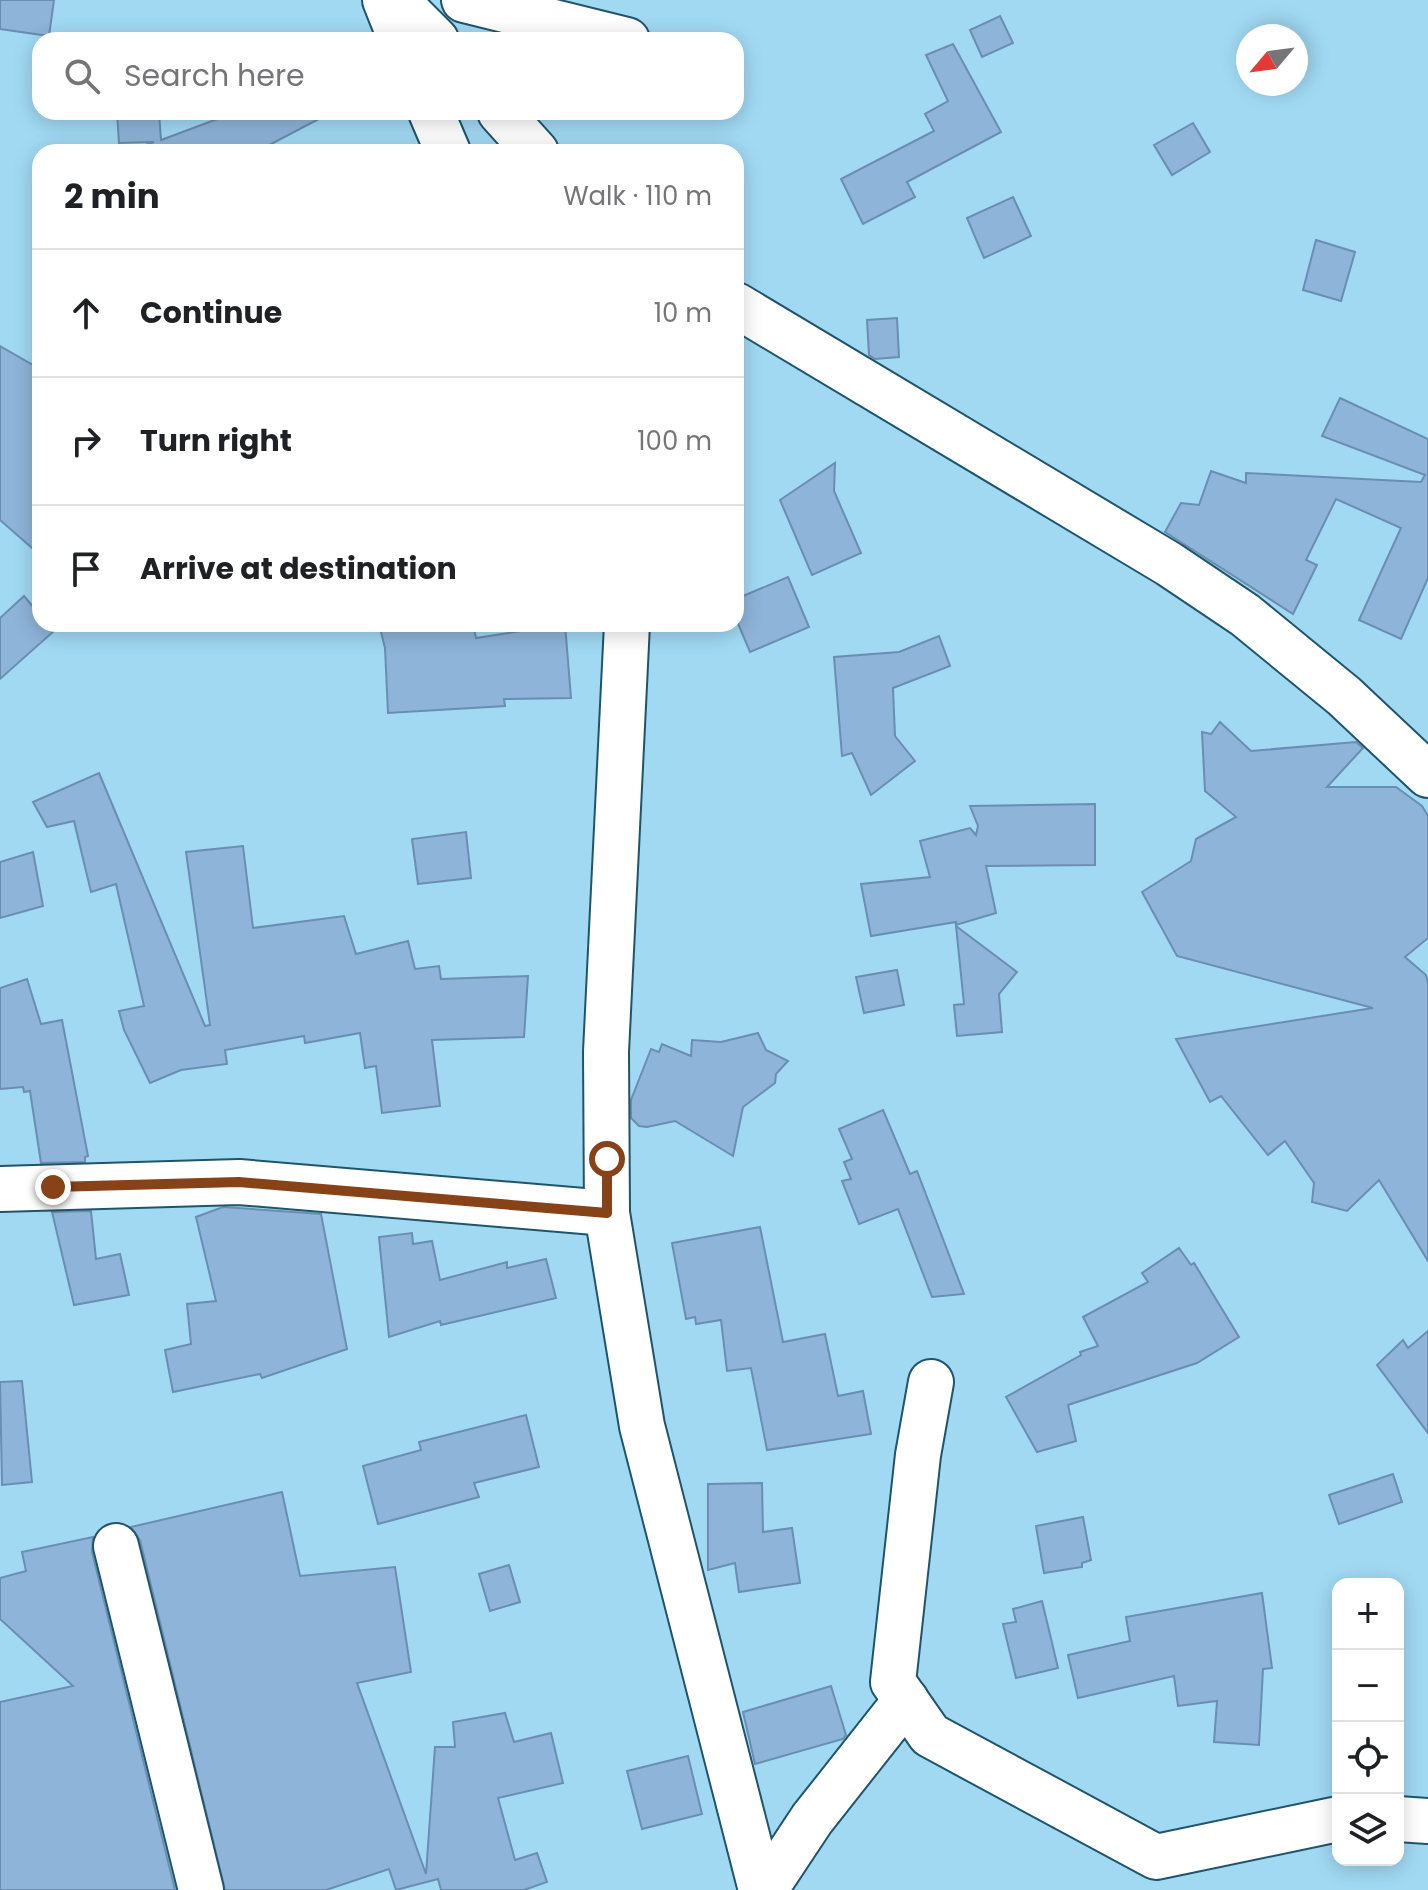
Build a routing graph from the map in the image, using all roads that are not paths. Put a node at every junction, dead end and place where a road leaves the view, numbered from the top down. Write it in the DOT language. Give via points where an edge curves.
graph roads {
  1 [pos="385,0"];
  2 [pos="396,0"];
  3 [pos="464,0"];
  4 [pos="398,32"];
  5 [pos="428,32"];
  6 [pos="594,32"];
  7 [pos="434,120"];
  8 [pos="507,120"];
  9 [pos="445,144"];
  10 [pos="529,144"];
  11 [pos="744,310"];
  12 [pos="627,632"];
  13 [pos="1428,775"];
  14 [pos="0,1189"];
  15 [pos="607,1213"];
  16 [pos="931,1382"];
  17 [pos="116,1546"];
  18 [pos="906,1700"];
  19 [pos="1404,1819"];
  20 [pos="1332,1820"];
  21 [pos="1428,1821"];
  22 [pos="201,1890"];
  23 [pos="763,1890"];
  1 -- 4 [label="street"];
  2 -- 5 [label="street"];
  3 -- 6 [label="street"];
  7 -- 9 [label="street"];
  8 -- 10 [label="street"];
  11 -- 13 [label="street" via="1232,606 1344,696"];
  12 -- 15 [label="street" via="606,1052"];
  14 -- 15 [label="street" via="239,1182"];
  15 -- 23 [label="street" via="642,1426"];
  16 -- 18 [label="street" via="893,1682"];
  17 -- 22 [label="street"];
  18 -- 20 [label="street" via="930,1735 1156,1857"];
  18 -- 23 [label="street"];
  19 -- 21 [label="street"];
}
